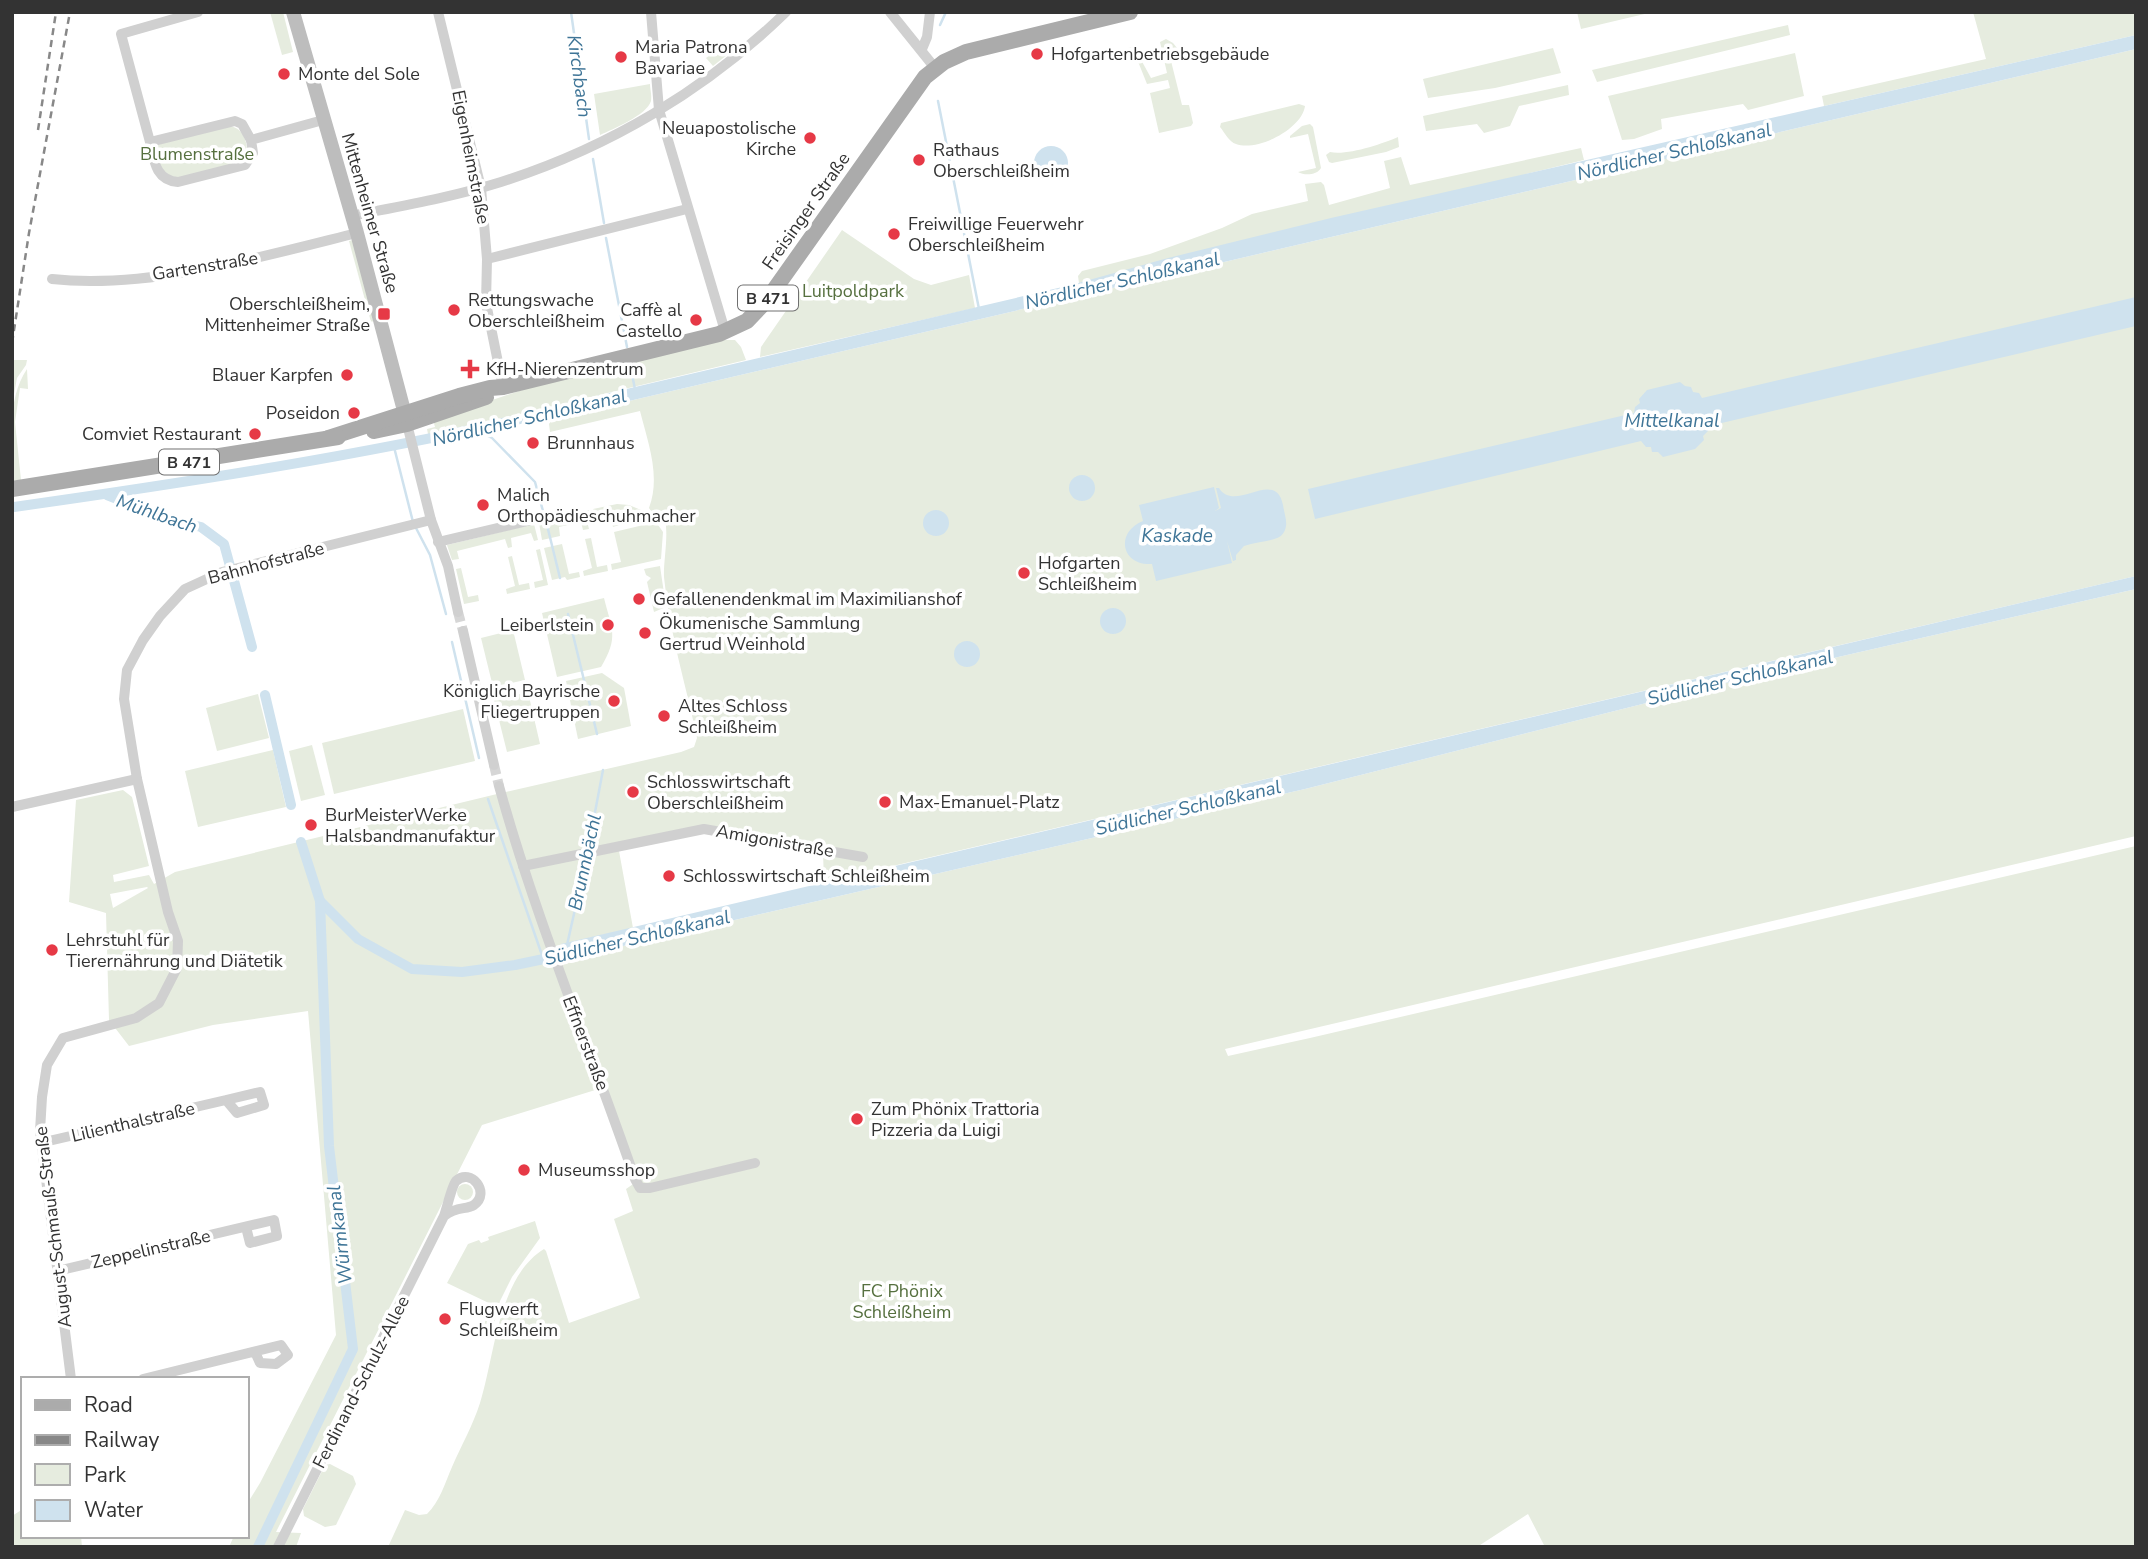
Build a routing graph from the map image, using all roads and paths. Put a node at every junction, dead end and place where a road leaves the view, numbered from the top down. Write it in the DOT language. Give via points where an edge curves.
graph roads {
  1 [pos="198,12"];
  2 [pos="293,12"];
  3 [pos="438,12"];
  4 [pos="651,12"];
  5 [pos="786,12"];
  6 [pos="890,12"];
  7 [pos="930,12"];
  8 [pos="1130,12"];
  9 [pos="1088,17"];
  10 [pos="922,49"];
  11 [pos="935,68"];
  12 [pos="659,110"];
  13 [pos="323,120"];
  14 [pos="251,140"];
  15 [pos="149,142"];
  16 [pos="481,188"];
  17 [pos="687,209"];
  18 [pos="351,216"];
  19 [pos="357,233"];
  20 [pos="487,259"];
  21 [pos="52,279"];
  22 [pos="725,331"];
  23 [pos="503,387"];
  24 [pos="407,425"];
  25 [pos="12,489"];
  26 [pos="536,519"];
  27 [pos="426,521"];
  28 [pos="438,542"];
  29 [pos="458,612"];
  30 [pos="463,631"];
  31 [pos="494,765"];
  32 [pos="137,779"];
  33 [pos="499,786"];
  34 [pos="12,807"];
  35 [pos="863,857"];
  36 [pos="523,866"];
  37 [pos="226,1100"];
  38 [pos="40,1143"];
  39 [pos="755,1163"];
  40 [pos="443,1216"];
  41 [pos="246,1227"];
  42 [pos="57,1270"];
  43 [pos="255,1352"];
  44 [pos="71,1377"];
  45 [pos="151,1377"];
  46 [pos="278,1547"];
  1 -- 15 [label="street" via="118,34"];
  2 -- 13 [label="main road, Mittenheimer Straße"];
  3 -- 16 [label="street, Eigenheimstraße"];
  4 -- 12 [label="street"];
  5 -- 12 [label="street" via="730,64"];
  6 -- 10 [label="street"];
  7 -- 10 [label="street"];
  8 -- 9 [label="main road, Freisinger Straße / B 471"];
  9 -- 11 [label="main road, Freisinger Straße / B 471" via="966,52"];
  10 -- 11 [label="street"];
  11 -- 22 [label="main road, Freisinger Straße / B 471" via="767,300 747,321"];
  12 -- 16 [label="street" via="580,152"];
  12 -- 17 [label="street"];
  13 -- 14 [label="street"];
  13 -- 18 [label="main road, Mittenheimer Straße"];
  14 -- 15 [label="street" via="235,121"];
  14 -- 15 [label="street" via="253,153 245,165 178,182 162,178"];
  16 -- 18 [label="street"];
  16 -- 20 [label="street, Eigenheimstraße"];
  17 -- 20 [label="street"];
  17 -- 22 [label="street"];
  18 -- 19 [label="main road, Mittenheimer Straße"];
  19 -- 21 [label="street, Gartenstraße" via="257,259 184,271 80,282"];
  19 -- 24 [label="main road, Mittenheimer Straße"];
  20 -- 23 [label="street, Eigenheimstraße" via="486,303"];
  22 -- 23 [label="main road, Freisinger Straße / B 471"];
  23 -- 24 [label="main road, Freisinger Straße / B 471" via="480,390"];
  24 -- 25 [label="main road, B 471"];
  24 -- 27 [label="street"];
  26 -- 28 [label="street"];
  27 -- 28 [label="street"];
  27 -- 32 [label="street, Bahnhofstraße" via="222,572 174,599 143,640 125,679 126,718"];
  28 -- 29 [label="street"];
  30 -- 31 [label="street"];
  32 -- 34 [label="street"];
  32 -- 38 [label="street, August-Schmauß-Straße" via="178,941 177,968 159,1003 136,1018 63,1038 47,1065"];
  33 -- 36 [label="street, Effnerstraße"];
  35 -- 36 [label="street, Amigonistraße" via="704,829"];
  36 -- 39 [label="street, Effnerstraße" via="640,1188"];
  37 -- 38 [label="street, Lilienthalstraße"];
  38 -- 42 [label="street, August-Schmauß-Straße"];
  40 -- 40 [label="street, Ferdinand-Schulz-Allee" via="457,1180 473,1178 479,1183 481,1192 474,1205"];
  40 -- 46 [label="street, Ferdinand-Schulz-Allee"];
  41 -- 42 [label="street, Zeppelinstraße"];
  42 -- 44 [label="street, August-Schmauß-Straße"];
  43 -- 45 [label="street"];
}
